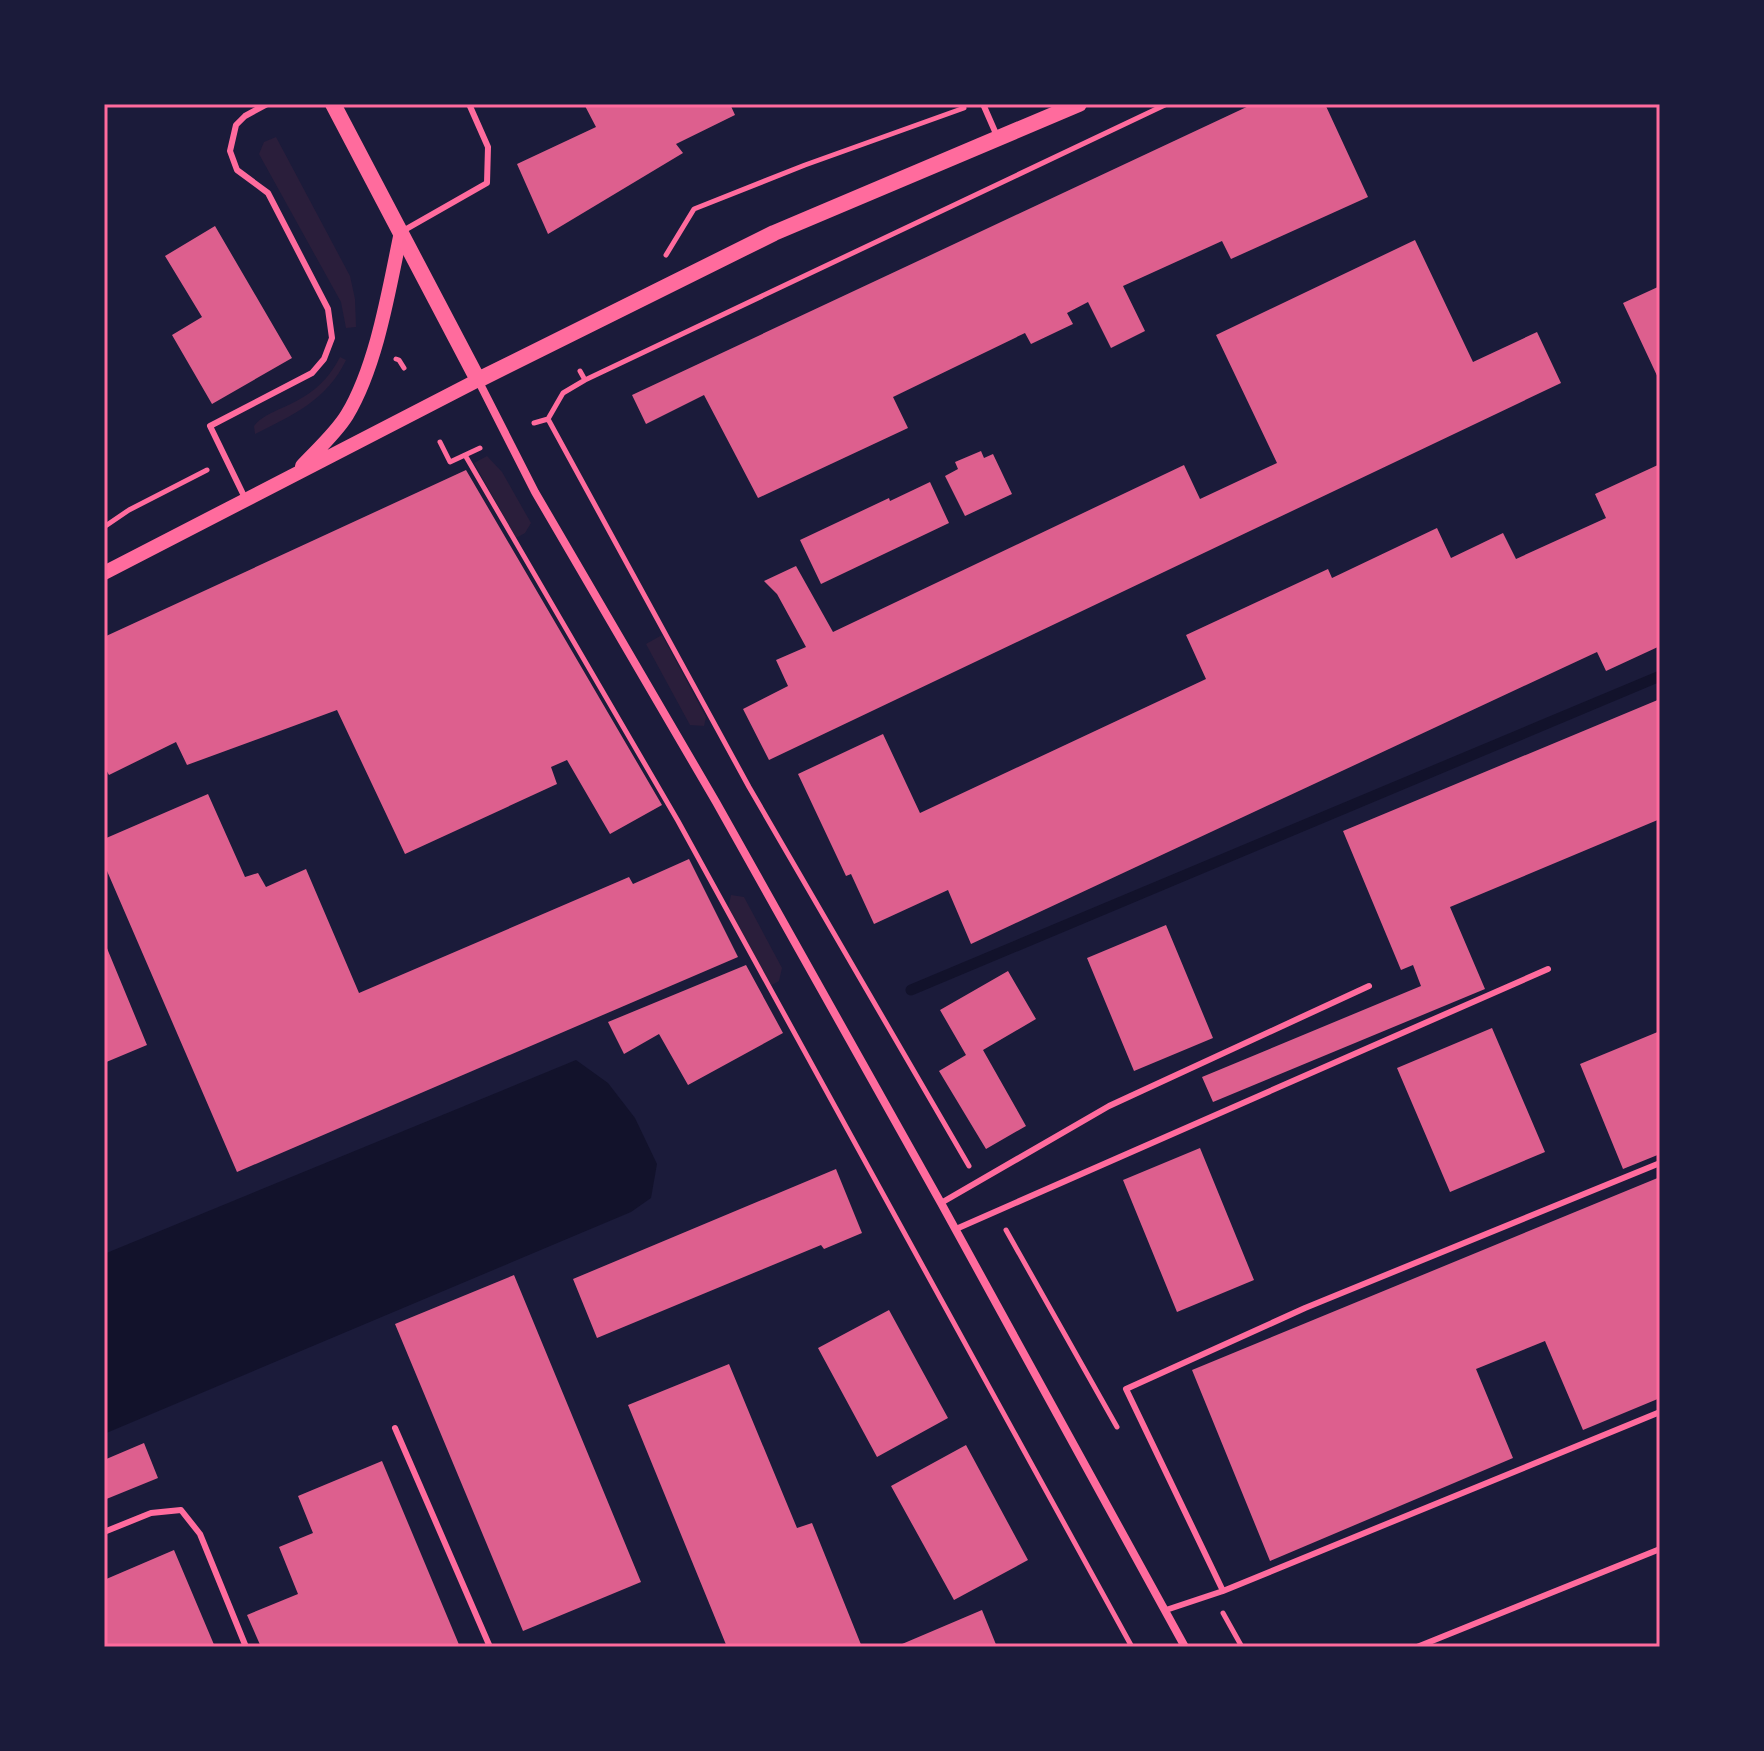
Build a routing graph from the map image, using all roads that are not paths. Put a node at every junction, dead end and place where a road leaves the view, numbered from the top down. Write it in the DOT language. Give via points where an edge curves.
graph roads {
  1 [pos="267,104"];
  2 [pos="333,104"];
  3 [pos="469,104"];
  4 [pos="983,104"];
  5 [pos="1079,104"];
  6 [pos="999,139"];
  7 [pos="401,232"];
  8 [pos="478,380"];
  9 [pos="297,472"];
  10 [pos="245,498"];
  11 [pos="104,573"];
  12 [pos="1548,969"];
  13 [pos="1369,986"];
  14 [pos="1660,1163"];
  15 [pos="941,1203"];
  16 [pos="956,1229"];
  17 [pos="1660,1412"];
  18 [pos="395,1428"];
  19 [pos="104,1532"];
  20 [pos="1660,1549"];
  21 [pos="1223,1591"];
  22 [pos="1166,1610"];
  23 [pos="246,1647"];
  24 [pos="490,1647"];
  25 [pos="1185,1647"];
  26 [pos="1417,1647"];
  1 -- 10 [label="lane" via="236,125 230,151 237,170 268,193 328,309 332,338 312,373 210,426"];
  2 -- 7 [label="main road"];
  3 -- 7 [label="lane" via="488,147 487,183"];
  4 -- 6 [label="lane"];
  5 -- 6 [label="main road"];
  6 -- 8 [label="main road" via="774,233"];
  7 -- 8 [label="main road"];
  7 -- 9 [label="street" via="364,378 347,416"];
  8 -- 9 [label="street"];
  8 -- 15 [label="street" via="535,492"];
  9 -- 10 [label="street"];
  10 -- 11 [label="street"];
  12 -- 16 [label="lane"];
  13 -- 15 [label="lane" via="1109,1106"];
  14 -- 21 [label="lane" via="1305,1308 1126,1389"];
  15 -- 16 [label="street"];
  16 -- 22 [label="street"];
  17 -- 21 [label="lane"];
  18 -- 24 [label="lane"];
  19 -- 23 [label="lane" via="151,1513 181,1510 200,1534"];
  20 -- 26 [label="lane"];
  21 -- 22 [label="lane"];
  22 -- 25 [label="street"];
}
